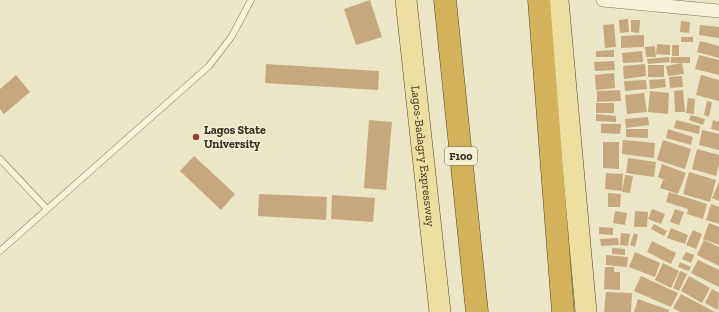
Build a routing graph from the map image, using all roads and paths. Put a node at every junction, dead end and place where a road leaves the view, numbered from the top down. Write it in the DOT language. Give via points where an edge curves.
graph roads {
  1 [pos="251,0"];
  2 [pos="406,0"];
  3 [pos="445,0"];
  4 [pos="539,0"];
  5 [pos="558,0"];
  6 [pos="603,0"];
  7 [pos="719,11"];
  8 [pos="0,159"];
  9 [pos="48,209"];
  10 [pos="0,251"];
  11 [pos="440,312"];
  12 [pos="477,312"];
  13 [pos="563,312"];
  14 [pos="586,312"];
  1 -- 9 [label="lane" via="232,36 209,66"];
  2 -- 11 [label="main road, Lagos-Badagry Expressway"];
  3 -- 12 [label="highway, F100"];
  4 -- 13 [label="highway"];
  5 -- 14 [label="main road"];
  6 -- 7 [label="street"];
  8 -- 9 [label="lane"];
  9 -- 10 [label="lane"];
}
